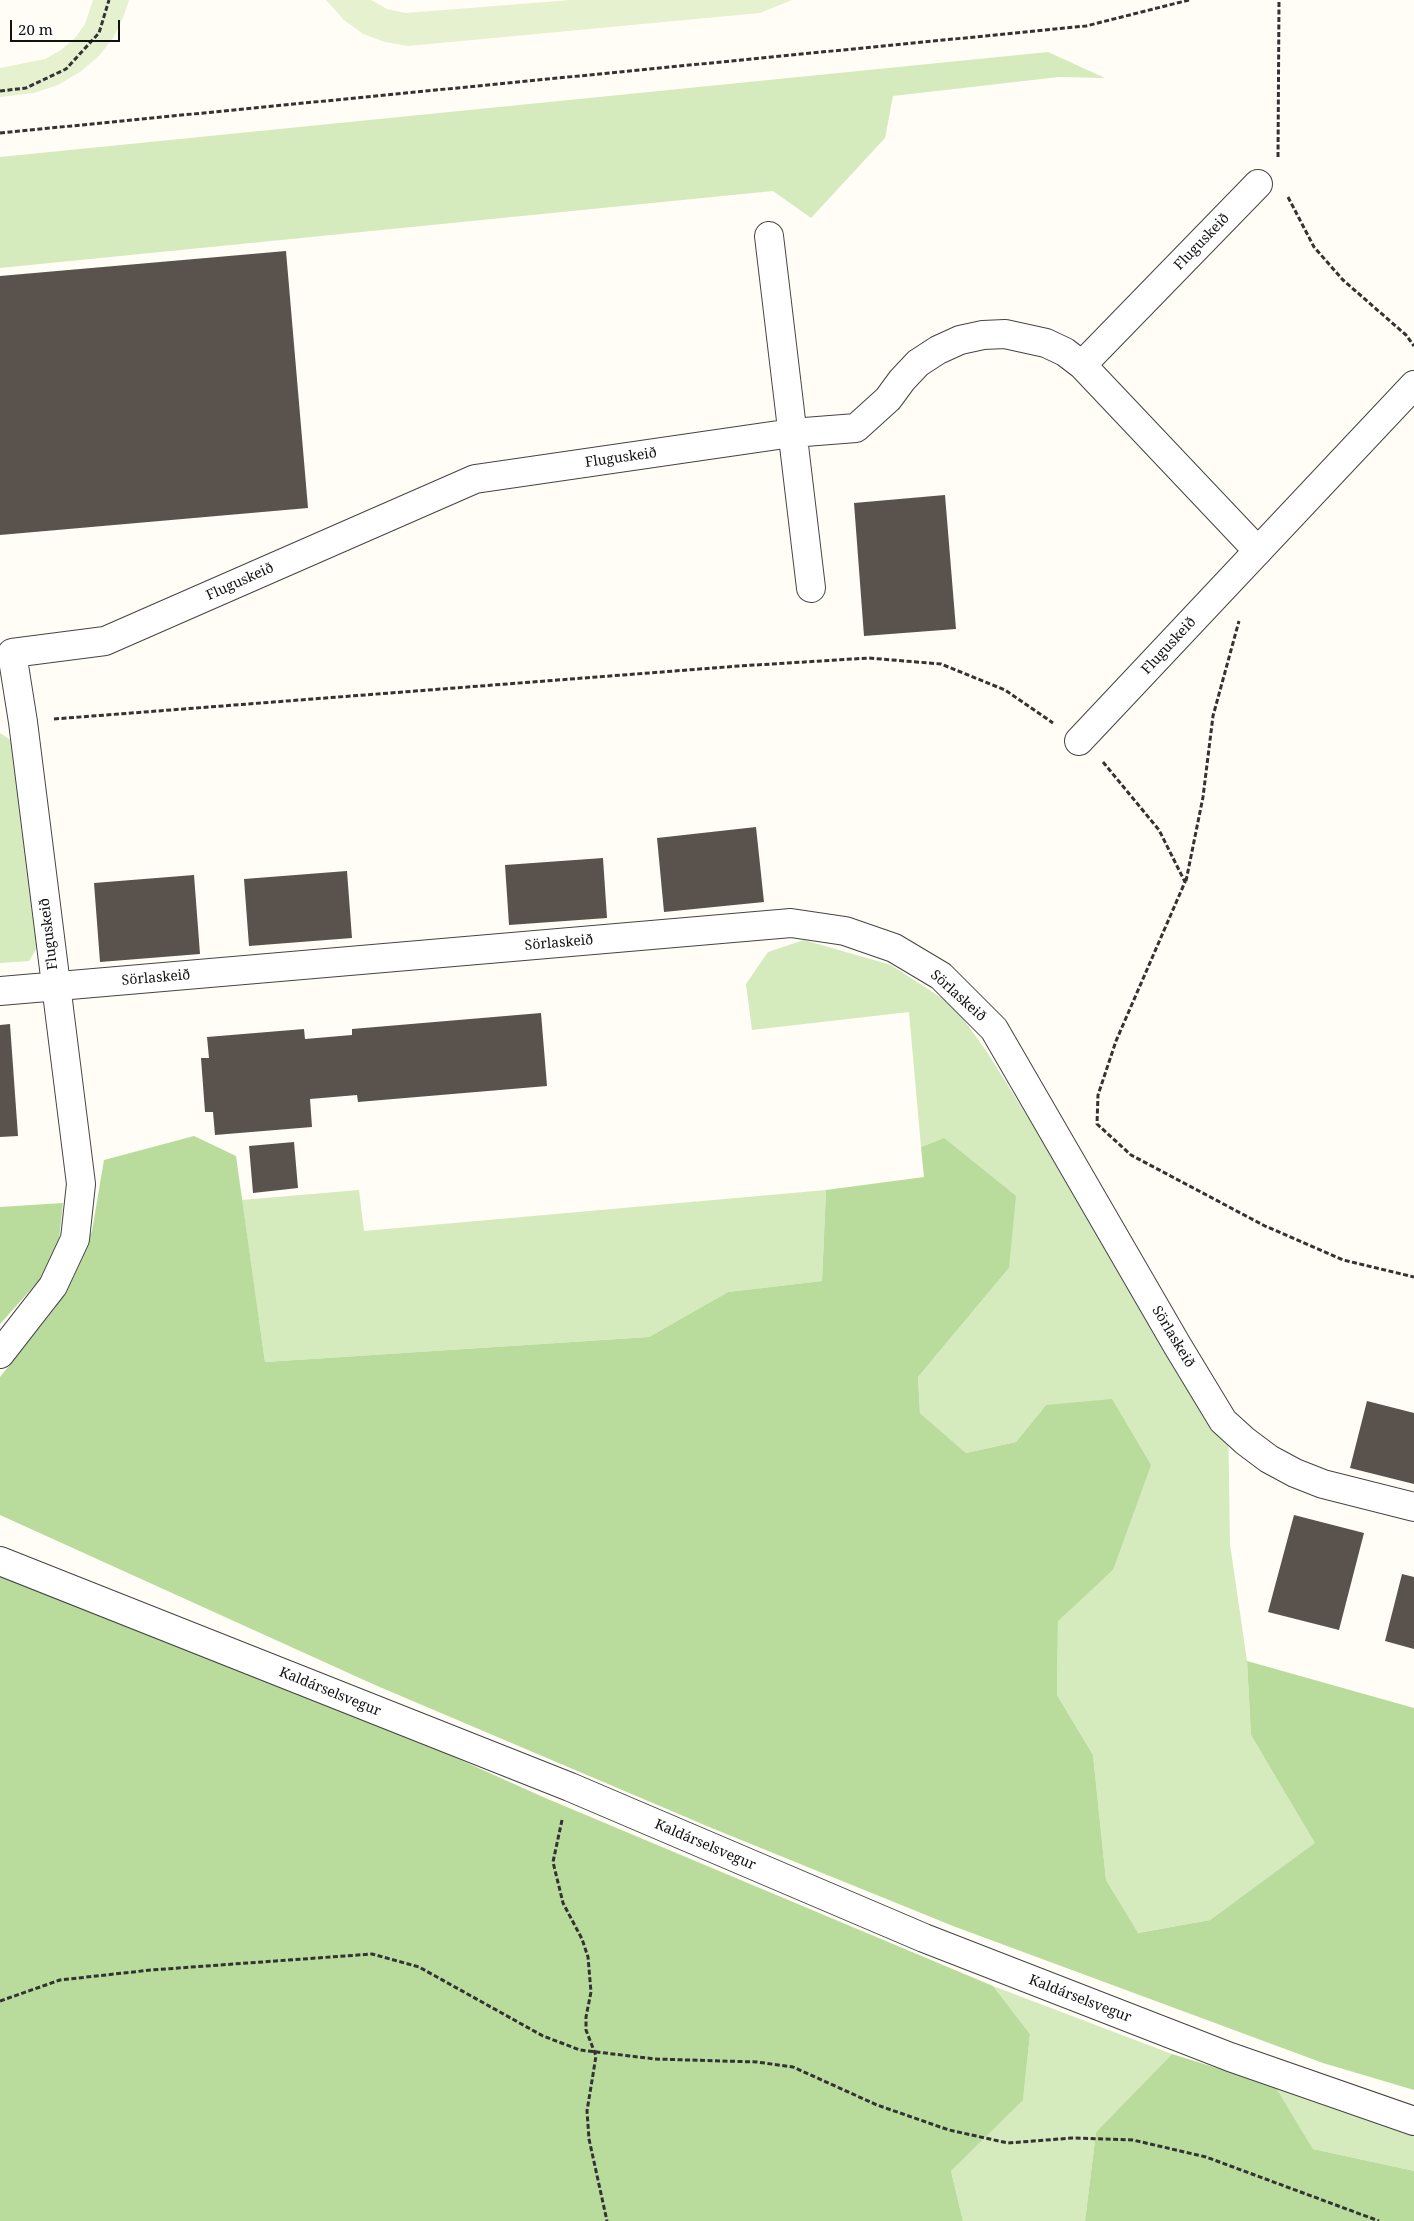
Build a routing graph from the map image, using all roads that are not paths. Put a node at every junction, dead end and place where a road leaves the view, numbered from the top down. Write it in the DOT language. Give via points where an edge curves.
graph roads {
  1 [pos="1258,184"];
  2 [pos="769,236"];
  3 [pos="1082,365"];
  4 [pos="1414,385"];
  5 [pos="792,433"];
  6 [pos="1258,551"];
  7 [pos="811,588"];
  8 [pos="1079,741"];
  9 [pos="55,986"];
  10 [pos="0,992"];
  11 [pos="0,1354"];
  12 [pos="1414,1507"];
  13 [pos="0,1561"];
  14 [pos="1414,2121"];
  1 -- 3 [label="street, Fluguskeið"];
  2 -- 5 [label="street"];
  3 -- 5 [label="street, Fluguskeið" via="1065,352 1026,337 1005,334 960,340 918,363 888,399 856,428"];
  3 -- 6 [label="street, Fluguskeið"];
  4 -- 6 [label="street, Fluguskeið"];
  5 -- 7 [label="street"];
  5 -- 9 [label="street, Fluguskeið" via="475,479 105,642 12,653"];
  6 -- 8 [label="street, Fluguskeið"];
  9 -- 10 [label="street, Sörlaskeið"];
  9 -- 11 [label="street" via="81,1184 75,1239 53,1286"];
  9 -- 12 [label="street, Sörlaskeið" via="791,923 845,931 894,948 941,976 994,1029 1223,1421 1261,1453 1295,1473 1323,1484"];
  13 -- 14 [label="street, Kaldárselsvegur" via="570,1787 924,1938 1230,2058"];
}
